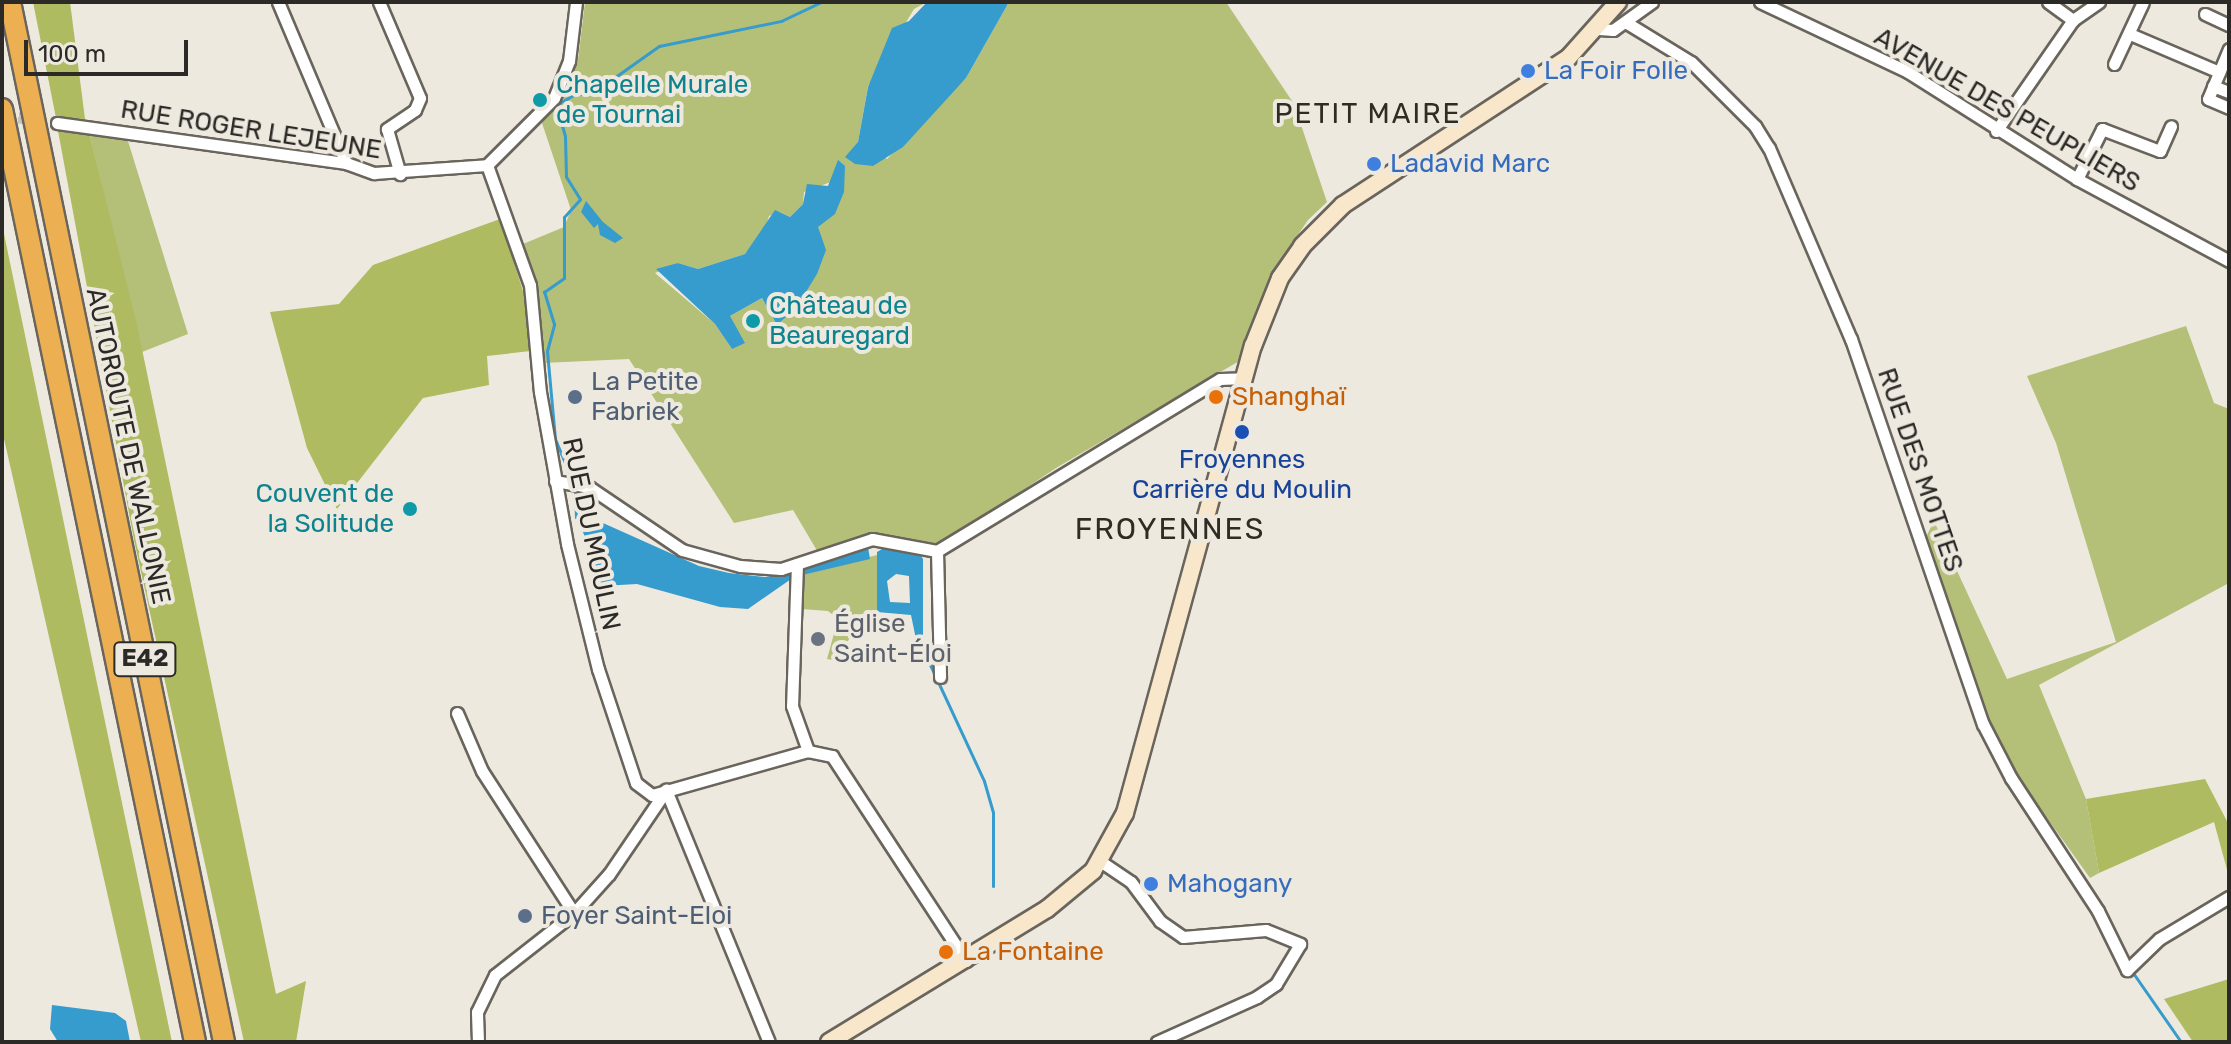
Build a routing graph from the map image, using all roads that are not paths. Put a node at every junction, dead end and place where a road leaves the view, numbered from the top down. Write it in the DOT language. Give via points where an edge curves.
graph roads {
  1 [pos="10,2"];
  2 [pos="278,2"];
  3 [pos="379,2"];
  4 [pos="576,2"];
  5 [pos="1618,2"];
  6 [pos="1652,2"];
  7 [pos="1760,2"];
  8 [pos="2048,2"];
  9 [pos="2099,2"];
  10 [pos="2143,2"];
  11 [pos="2205,14"];
  12 [pos="2073,20"];
  13 [pos="1627,23"];
  14 [pos="2229,25"];
  15 [pos="1599,29"];
  16 [pos="2130,34"];
  17 [pos="2229,49"];
  18 [pos="2114,64"];
  19 [pos="2219,72"];
  20 [pos="2213,86"];
  21 [pos="2229,92"];
  22 [pos="2229,108"];
  23 [pos="2,109"];
  24 [pos="57,123"];
  25 [pos="2171,126"];
  26 [pos="1996,131"];
  27 [pos="346,163"];
  28 [pos="487,165"];
  29 [pos="400,174"];
  30 [pos="2077,179"];
  31 [pos="2229,261"];
  32 [pos="1245,378"];
  33 [pos="555,481"];
  34 [pos="937,551"];
  35 [pos="797,571"];
  36 [pos="940,677"];
  37 [pos="457,713"];
  38 [pos="808,751"];
  39 [pos="666,790"];
  40 [pos="1100,861"];
  41 [pos="2229,897"];
  42 [pos="574,913"];
  43 [pos="966,961"];
  44 [pos="195,1042"];
  45 [pos="224,1042"];
  46 [pos="478,1042"];
  47 [pos="769,1042"];
  48 [pos="829,1042"];
  49 [pos="1157,1042"];
  1 -- 45 [label="highway, AUTOROUTE DE WALLONIE / E42"];
  2 -- 27 [label="street"];
  3 -- 29 [label="street" via="420,98 415,110 387,129"];
  4 -- 28 [label="street" via="569,61 554,98"];
  5 -- 15 [label="main road"];
  6 -- 13 [label="street"];
  7 -- 26 [label="street, AVENUE DES PEUPLIERS" via="1908,72"];
  8 -- 12 [label="street"];
  9 -- 12 [label="street"];
  10 -- 16 [label="street"];
  11 -- 14 [label="street"];
  12 -- 26 [label="street"];
  13 -- 15 [label="street"];
  13 -- 41 [label="street, RUE DES MOTTES" via="1691,62 1755,126 1812,246 1924,541 1983,724 2011,778 2098,911 2127,970 2159,939"];
  15 -- 32 [label="main road" via="1560,63 1328,218 1280,278 1261,320"];
  16 -- 18 [label="street"];
  16 -- 19 [label="street"];
  17 -- 19 [label="street"];
  19 -- 20 [label="street"];
  20 -- 21 [label="street"];
  20 -- 22 [label="street" via="2208,99"];
  23 -- 44 [label="highway, AUTOROUTE DE WALLONIE / E42"];
  24 -- 27 [label="street, RUE ROGER LEJEUNE"];
  25 -- 30 [label="street" via="2160,151 2102,129"];
  26 -- 30 [label="street, AVENUE DES PEUPLIERS"];
  27 -- 29 [label="street, RUE ROGER LEJEUNE" via="374,173"];
  28 -- 29 [label="street, RUE ROGER LEJEUNE"];
  28 -- 33 [label="street, RUE DU MOULIN" via="534,303 540,392"];
  30 -- 31 [label="street, AVENUE DES PEUPLIERS"];
  32 -- 34 [label="street" via="1220,379"];
  32 -- 40 [label="main road" via="1125,813"];
  33 -- 35 [label="street" via="572,483 657,536 708,560"];
  33 -- 39 [label="street, RUE DU MOULIN" via="598,669 636,783 652,795"];
  34 -- 35 [label="street" via="872,539"];
  34 -- 36 [label="street"];
  35 -- 38 [label="street" via="792,706"];
  37 -- 42 [label="street" via="482,771"];
  38 -- 39 [label="street"];
  38 -- 43 [label="street" via="838,762"];
  39 -- 42 [label="street" via="609,874"];
  39 -- 47 [label="street"];
  40 -- 43 [label="main road" via="1068,895"];
  40 -- 49 [label="street" via="1131,882 1160,921 1183,937 1266,930 1300,944 1284,975 1257,997"];
  42 -- 46 [label="street" via="495,975 477,1012"];
  43 -- 48 [label="main road"];
}
